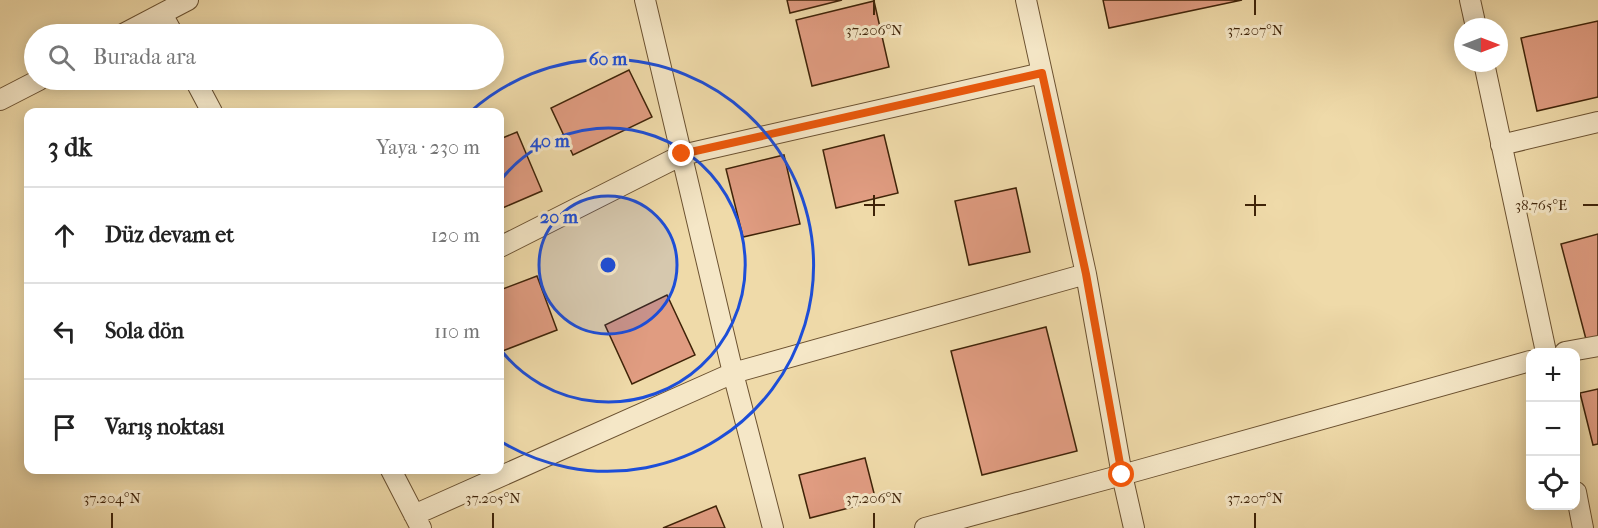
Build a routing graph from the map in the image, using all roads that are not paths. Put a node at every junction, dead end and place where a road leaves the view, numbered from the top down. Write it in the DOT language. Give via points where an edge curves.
graph roads {
  1 [pos="188,0"];
  2 [pos="645,0"];
  3 [pos="1026,0"];
  4 [pos="1470,0"];
  5 [pos="162,14"];
  6 [pos="1474,18"];
  7 [pos="142,24"];
  8 [pos="167,24"];
  9 [pos="1486,72"];
  10 [pos="1042,73"];
  11 [pos="24,88"];
  12 [pos="200,90"];
  13 [pos="0,100"];
  14 [pos="210,108"];
  15 [pos="1598,122"];
  16 [pos="1502,145"];
  17 [pos="682,154"];
  18 [pos="504,245"];
  19 [pos="1086,274"];
  20 [pos="1598,346"];
  21 [pos="1545,348"];
  22 [pos="1580,349"];
  23 [pos="1526,362"];
  24 [pos="733,373"];
  25 [pos="393,474"];
  26 [pos="1122,475"];
  27 [pos="1579,510"];
  28 [pos="417,521"];
  29 [pos="773,528"];
  30 [pos="925,528"];
  31 [pos="1134,528"];
  32 [pos="1583,528"];
  1 -- 5 [label="street"];
  2 -- 17 [label="street"];
  3 -- 10 [label="street"];
  4 -- 6 [label="street"];
  5 -- 7 [label="street"];
  5 -- 8 [label="street"];
  9 -- 16 [label="street"];
  10 -- 17 [label="street"];
  10 -- 19 [label="street"];
  11 -- 13 [label="street"];
  12 -- 14 [label="street"];
  15 -- 16 [label="street"];
  16 -- 21 [label="street"];
  17 -- 18 [label="street"];
  17 -- 24 [label="street"];
  19 -- 24 [label="street"];
  19 -- 26 [label="street"];
  20 -- 22 [label="street"];
  23 -- 26 [label="street"];
  24 -- 28 [label="street"];
  24 -- 29 [label="street"];
  25 -- 28 [label="street"];
  26 -- 30 [label="street"];
  26 -- 31 [label="street"];
  27 -- 32 [label="street"];
}
